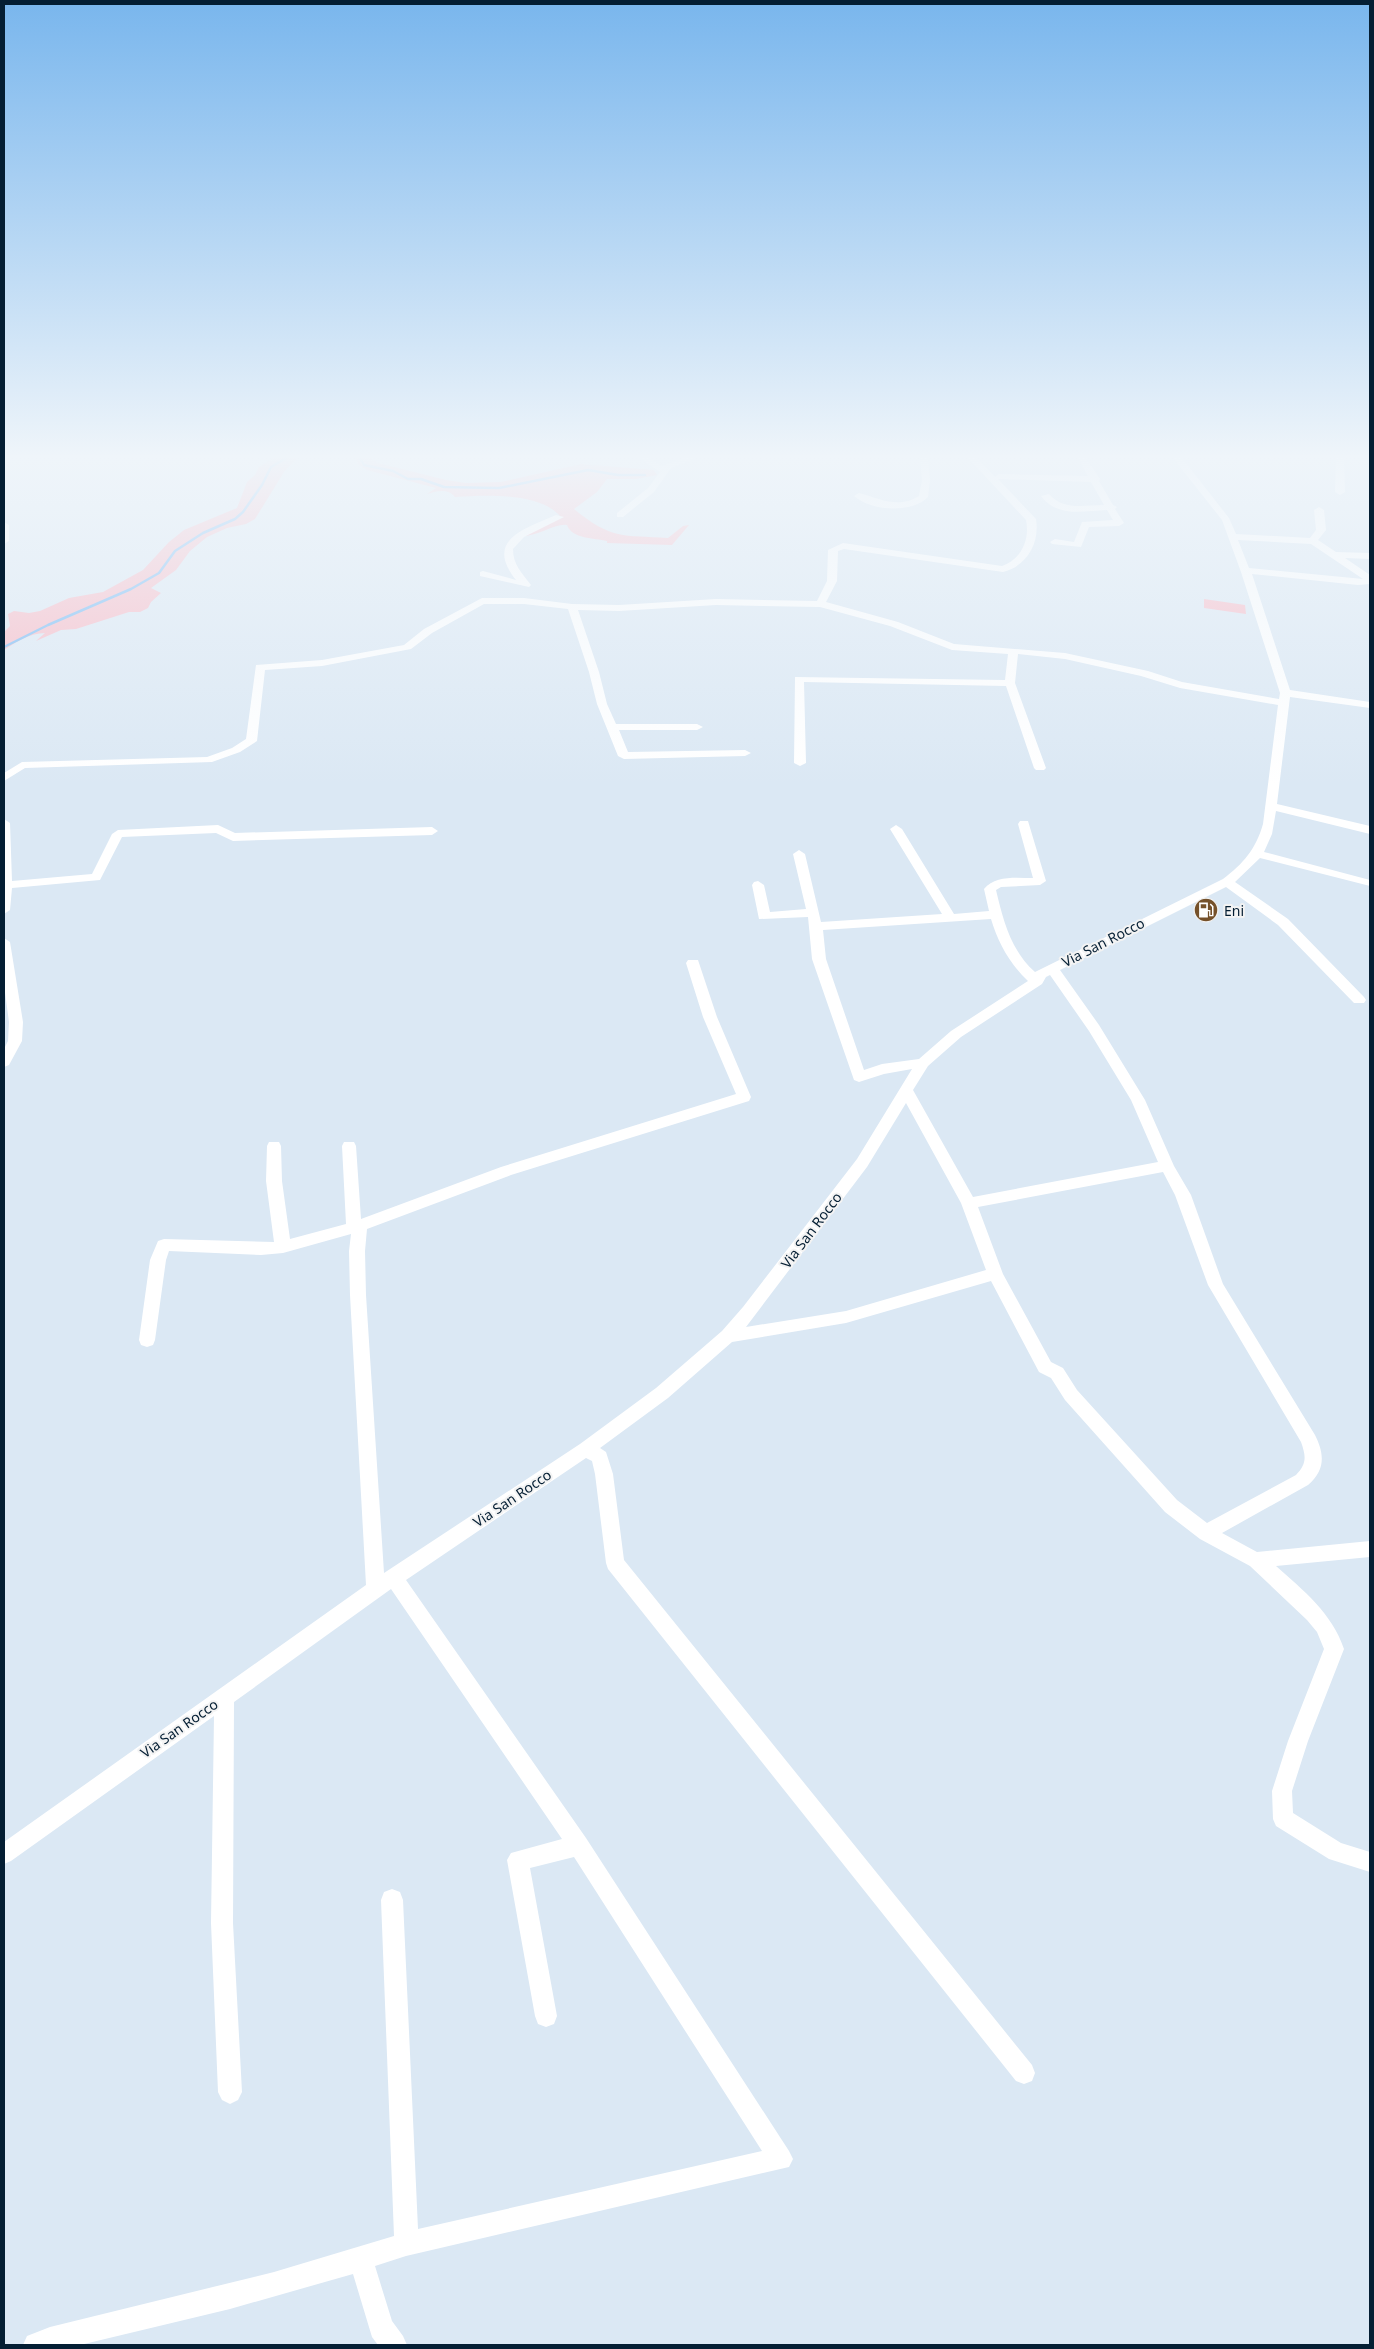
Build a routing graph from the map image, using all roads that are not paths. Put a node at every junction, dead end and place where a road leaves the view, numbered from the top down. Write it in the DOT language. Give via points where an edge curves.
graph roads {
  1 [pos="511,568"];
  2 [pos="832,568"];
  3 [pos="995,568"];
  4 [pos="1007,568"];
  5 [pos="1353,568"];
  6 [pos="1246,570"];
  7 [pos="483,574"];
  8 [pos="1370,580"];
  9 [pos="526,585"];
  10 [pos="545,602"];
  11 [pos="820,604"];
  12 [pos="572,607"];
  13 [pos="1013,652"];
  14 [pos="1010,684"];
  15 [pos="1285,698"];
  16 [pos="1370,705"];
  17 [pos="611,726"];
  18 [pos="697,727"];
  19 [pos="745,753"];
  20 [pos="800,763"];
  21 [pos="1040,768"];
  22 [pos="4,778"];
  23 [pos="1270,806"];
  24 [pos="4,823"];
  25 [pos="1024,824"];
  26 [pos="896,829"];
  27 [pos="1370,830"];
  28 [pos="432,831"];
  29 [pos="799,854"];
  30 [pos="1258,854"];
  31 [pos="1227,882"];
  32 [pos="1370,883"];
  33 [pos="6,885"];
  34 [pos="758,885"];
  35 [pos="4,909"];
  36 [pos="994,915"];
  37 [pos="950,917"];
  38 [pos="814,920"];
  39 [pos="4,942"];
  40 [pos="693,963"];
  41 [pos="1052,968"];
  42 [pos="1037,981"];
  43 [pos="1359,1000"];
  44 [pos="4,1062"];
  45 [pos="924,1063"];
  46 [pos="906,1090"];
  47 [pos="274,1146"];
  48 [pos="349,1146"];
  49 [pos="1167,1166"];
  50 [pos="969,1203"];
  51 [pos="357,1227"];
  52 [pos="283,1247"];
  53 [pos="995,1274"];
  54 [pos="728,1336"];
  55 [pos="147,1340"];
  56 [pos="586,1449"];
  57 [pos="1206,1533"];
  58 [pos="1370,1549"];
  59 [pos="1256,1560"];
  60 [pos="384,1583"];
  61 [pos="224,1696"];
  62 [pos="579,1845"];
  63 [pos="4,1854"];
  64 [pos="1370,1862"];
  65 [pos="392,1900"];
  66 [pos="546,2016"];
  67 [pos="1024,2072"];
  68 [pos="230,2092"];
  69 [pos="406,2244"];
  70 [pos="362,2260"];
  71 [pos="36,2345"];
  72 [pos="394,2345"];
  1 -- 9 [label="street"];
  2 -- 11 [label="street" via="832,581"];
  3 -- 4 [label="street"];
  5 -- 8 [label="street"];
  6 -- 8 [label="street" via="1358,582"];
  6 -- 15 [label="street, Via San Rocco"];
  7 -- 9 [label="street"];
  9 -- 10 [label="street"];
  10 -- 12 [label="street"];
  10 -- 22 [label="street" via="482,601 407,646 322,663 260,667 251,741 208,760 22,766"];
  11 -- 12 [label="street" via="716,602 618,608"];
  11 -- 13 [label="street" via="894,624 946,646"];
  12 -- 17 [label="street"];
  13 -- 14 [label="street"];
  13 -- 15 [label="street" via="1065,656 1180,684"];
  14 -- 20 [label="street" via="799,679"];
  14 -- 21 [label="street"];
  15 -- 16 [label="street"];
  15 -- 23 [label="street, Via San Rocco"];
  17 -- 18 [label="street"];
  17 -- 19 [label="street" via="624,756"];
  23 -- 27 [label="street"];
  23 -- 30 [label="street, Via San Rocco" via="1265,840"];
  24 -- 33 [label="street"];
  25 -- 36 [label="street" via="1040,881 992,886"];
  26 -- 37 [label="street"];
  28 -- 33 [label="street" via="233,837 218,829 118,834 96,877"];
  29 -- 38 [label="street"];
  30 -- 31 [label="street, Via San Rocco"];
  30 -- 32 [label="street"];
  31 -- 41 [label="street, Via San Rocco"];
  31 -- 43 [label="street" via="1282,922"];
  33 -- 35 [label="street"];
  34 -- 38 [label="street" via="764,916"];
  36 -- 37 [label="street"];
  36 -- 42 [label="street" via="1018,965"];
  37 -- 38 [label="street"];
  38 -- 45 [label="street" via="819,959 859,1077 882,1068"];
  39 -- 44 [label="street" via="16,1022 15,1041"];
  40 -- 51 [label="street" via="710,1017 744,1097 506,1171"];
  41 -- 42 [label="street, Via San Rocco" via="1040,974"];
  41 -- 49 [label="street" via="1138,1100"];
  42 -- 45 [label="street, Via San Rocco" via="956,1034"];
  45 -- 46 [label="street, Via San Rocco"];
  46 -- 50 [label="street"];
  46 -- 54 [label="street, Via San Rocco" via="862,1163"];
  47 -- 52 [label="street" via="274,1181"];
  48 -- 51 [label="street"];
  49 -- 50 [label="street"];
  49 -- 57 [label="street" via="1183,1195 1216,1285 1309,1440 1315,1457 1312,1471 1302,1480"];
  50 -- 53 [label="street"];
  51 -- 52 [label="street"];
  51 -- 60 [label="street" via="358,1295"];
  52 -- 55 [label="street" via="164,1245 158,1260"];
  53 -- 54 [label="street" via="846,1317"];
  53 -- 57 [label="street" via="1045,1367 1057,1373 1071,1394 1171,1506"];
  54 -- 56 [label="street, Via San Rocco" via="662,1393"];
  56 -- 60 [label="street, Via San Rocco"];
  56 -- 67 [label="street" via="600,1457 615,1563"];
  57 -- 59 [label="street"];
  58 -- 59 [label="street"];
  59 -- 64 [label="street" via="1323,1623 1330,1633 1334,1649 1282,1791 1283,1819 1336,1852"];
  60 -- 61 [label="street, Via San Rocco"];
  60 -- 62 [label="street"];
  61 -- 63 [label="street, Via San Rocco"];
  61 -- 68 [label="street" via="222,1923"];
  62 -- 66 [label="street" via="518,1860"];
  62 -- 69 [label="street" via="781,2159"];
  65 -- 69 [label="street"];
  69 -- 70 [label="street"];
  70 -- 71 [label="street"];
  70 -- 72 [label="street" via="381,2328"];
}
